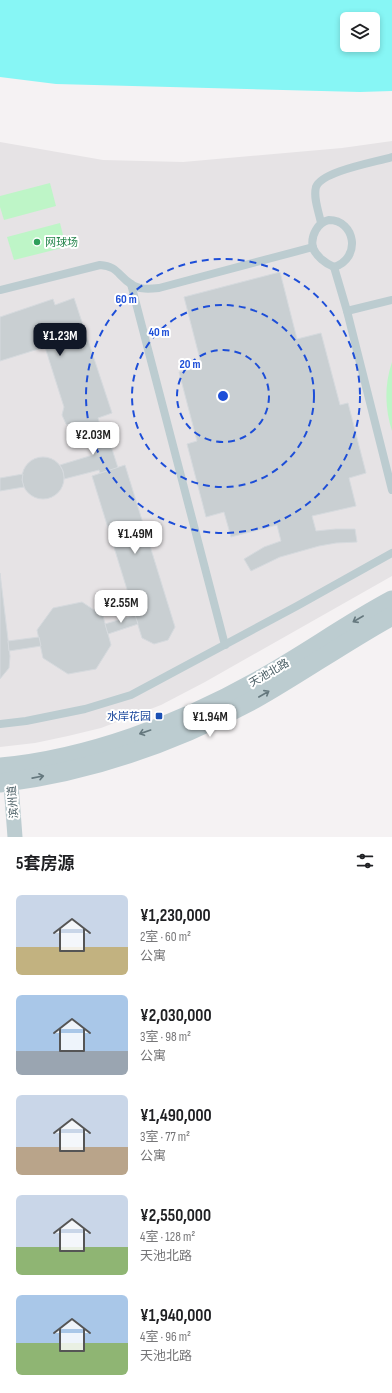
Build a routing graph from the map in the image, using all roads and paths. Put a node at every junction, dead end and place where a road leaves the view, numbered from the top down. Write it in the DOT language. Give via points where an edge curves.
graph roads {
  1 [pos="392,158"];
  2 [pos="322,223"];
  3 [pos="313,247"];
  4 [pos="334,267"];
  5 [pos="131,284"];
  6 [pos="0,290"];
  7 [pos="392,300"];
  8 [pos="347,312"];
  9 [pos="392,490"];
  10 [pos="392,553"];
  11 [pos="392,600"];
  12 [pos="392,616"];
  13 [pos="225,645"];
  14 [pos="0,724"];
  15 [pos="5,775"];
  16 [pos="15,837"];
  1 -- 2 [label="lane" via="337,172 320,180 316,187 316,196"];
  2 -- 3 [label="lane" via="316,231"];
  2 -- 4 [label="lane" via="335,220 351,235 351,253 345,262"];
  3 -- 4 [label="lane" via="325,262"];
  3 -- 5 [label="lane" via="159,288 149,289"];
  4 -- 8 [label="lane"];
  5 -- 6 [label="lane" via="109,265 100,265"];
  5 -- 13 [label="lane"];
  7 -- 8 [label="lane"];
  8 -- 9 [label="lane"];
  10 -- 13 [label="lane"];
  11 -- 15 [label="street, 天池北路, one-way" via="350,623 258,681 186,717 93,749 50,759"];
  15 -- 12 [label="street, 天池北路, one-way" via="67,771 172,739 253,700"];
  13 -- 14 [label="lane" via="131,695 85,709"];
  15 -- 16 [label="street, 滨州道"];
}
